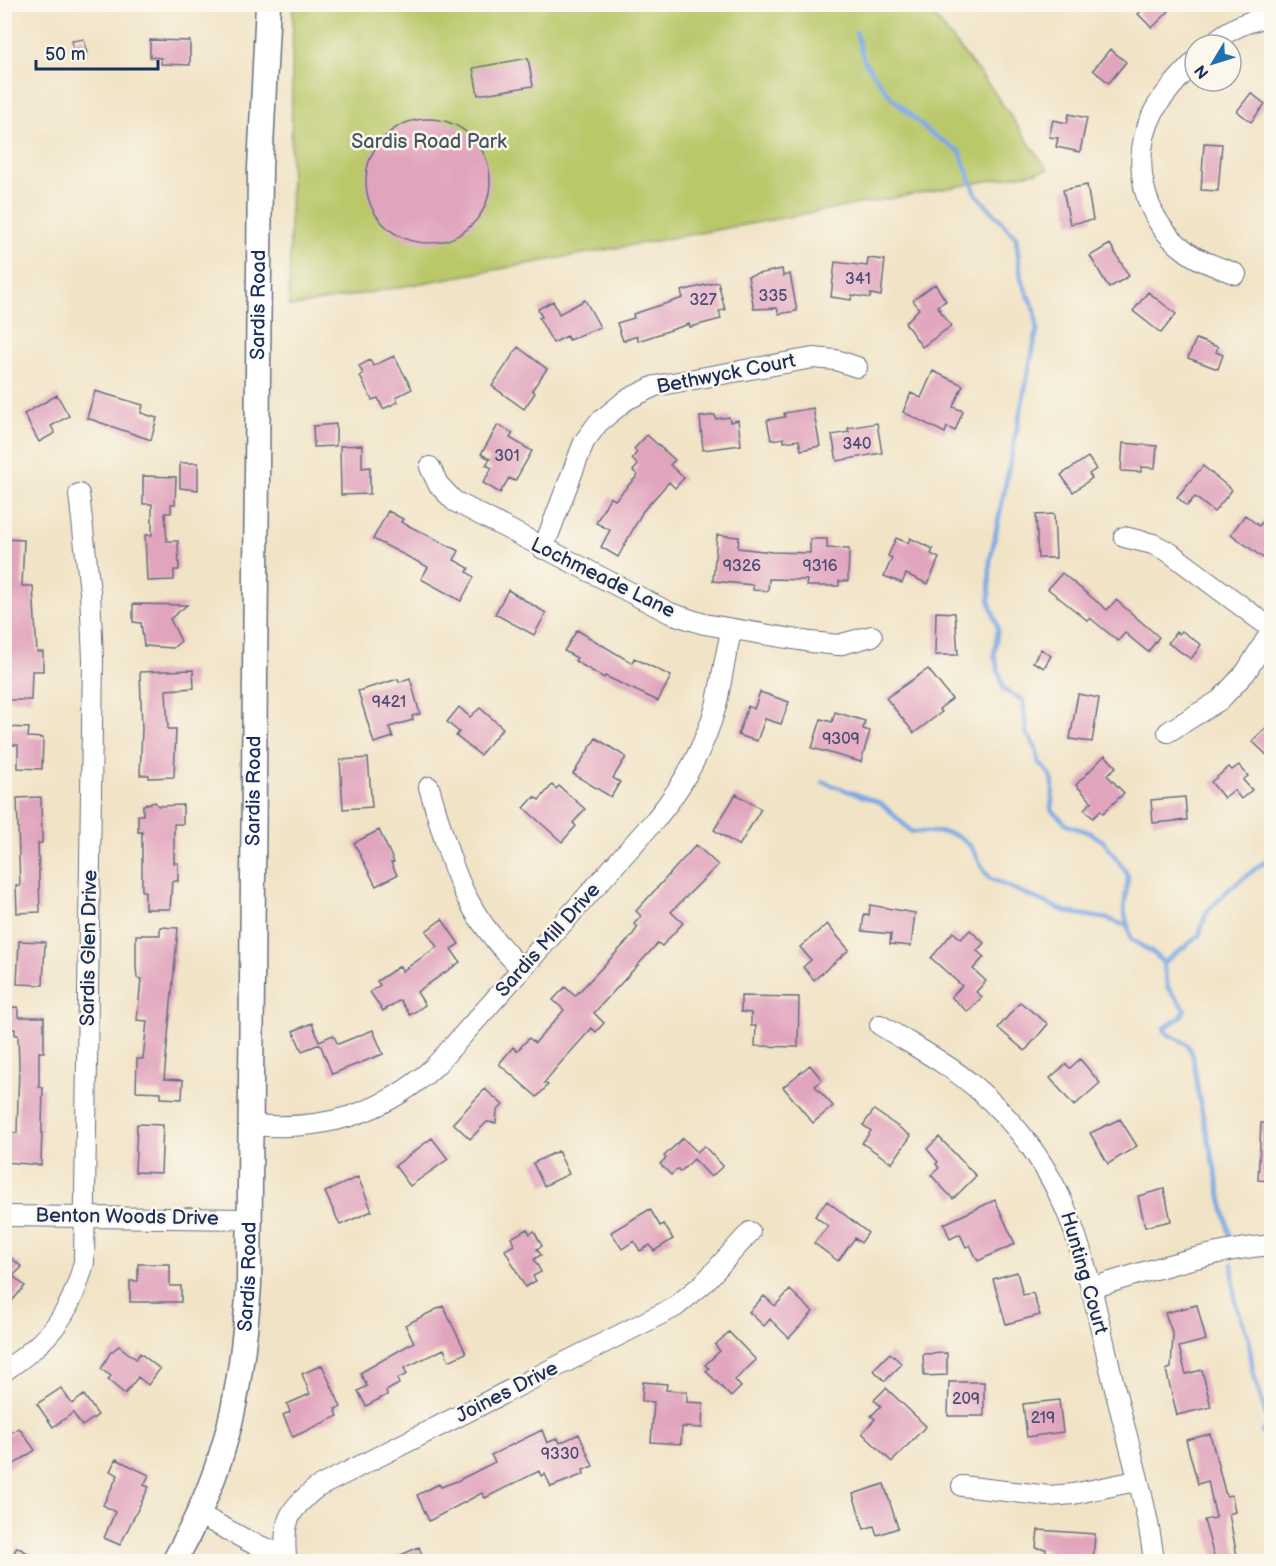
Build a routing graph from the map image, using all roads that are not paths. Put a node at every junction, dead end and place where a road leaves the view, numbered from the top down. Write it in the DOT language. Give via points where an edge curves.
graph roads {
  1 [pos="268,4"];
  2 [pos="1272,17"];
  3 [pos="1229,33"];
  4 [pos="1183,75"];
  5 [pos="1236,274"];
  6 [pos="857,367"];
  7 [pos="430,467"];
  8 [pos="79,494"];
  9 [pos="1124,537"];
  10 [pos="543,549"];
  11 [pos="732,629"];
  12 [pos="1272,630"];
  13 [pos="872,636"];
  14 [pos="1168,732"];
  15 [pos="429,787"];
  16 [pos="522,969"];
  17 [pos="880,1025"];
  18 [pos="252,1125"];
  19 [pos="4,1216"];
  20 [pos="86,1217"];
  21 [pos="249,1219"];
  22 [pos="750,1233"];
  23 [pos="1272,1245"];
  24 [pos="1090,1288"];
  25 [pos="4,1371"];
  26 [pos="1136,1481"];
  27 [pos="963,1486"];
  28 [pos="200,1515"];
  29 [pos="287,1559"];
  30 [pos="174,1562"];
  31 [pos="1154,1562"];
  1 -- 18 [label="main road, Sardis Road" via="260,168"];
  2 -- 3 [label="street" via="1242,24"];
  4 -- 5 [label="street" via="1149,122 1141,155 1143,186 1154,216 1170,237 1187,252"];
  6 -- 10 [label="street, Bethwyck Court" via="813,358 656,386 626,400 598,423 584,442"];
  7 -- 10 [label="street, Lochmeade Lane" via="438,484 454,501"];
  8 -- 20 [label="street, Sardis Glen Drive" via="93,660"];
  9 -- 12 [label="street" via="1169,552"];
  10 -- 11 [label="street, Lochmeade Lane" via="670,613"];
  11 -- 13 [label="street, Lochmeade Lane" via="838,645"];
  11 -- 16 [label="street, Sardis Mill Drive" via="716,706 681,786"];
  12 -- 14 [label="street" via="1246,672 1220,700"];
  15 -- 16 [label="street" via="453,869 470,907 492,938"];
  16 -- 18 [label="street, Sardis Mill Drive" via="436,1065 402,1094 364,1114 335,1122"];
  17 -- 24 [label="street, Hunting Court" via="974,1087 1004,1114 1035,1151 1074,1227"];
  18 -- 21 [label="main road, Sardis Road"];
  19 -- 20 [label="street, Benton Woods Drive"];
  20 -- 21 [label="street, Benton Woods Drive"];
  20 -- 25 [label="street, Sardis Glen Drive" via="84,1262 74,1297 46,1339"];
  21 -- 28 [label="main road, Sardis Road" via="249,1285 241,1378 221,1459"];
  22 -- 29 [label="street, Joines Drive" via="704,1283 675,1307 316,1488 302,1499 284,1530"];
  23 -- 24 [label="street" via="1167,1266"];
  24 -- 26 [label="street, Hunting Court"];
  26 -- 27 [label="street" via="1049,1496"];
  26 -- 31 [label="street, Hunting Court"];
  28 -- 29 [label="street"];
  28 -- 30 [label="main road, Sardis Road"];
}
